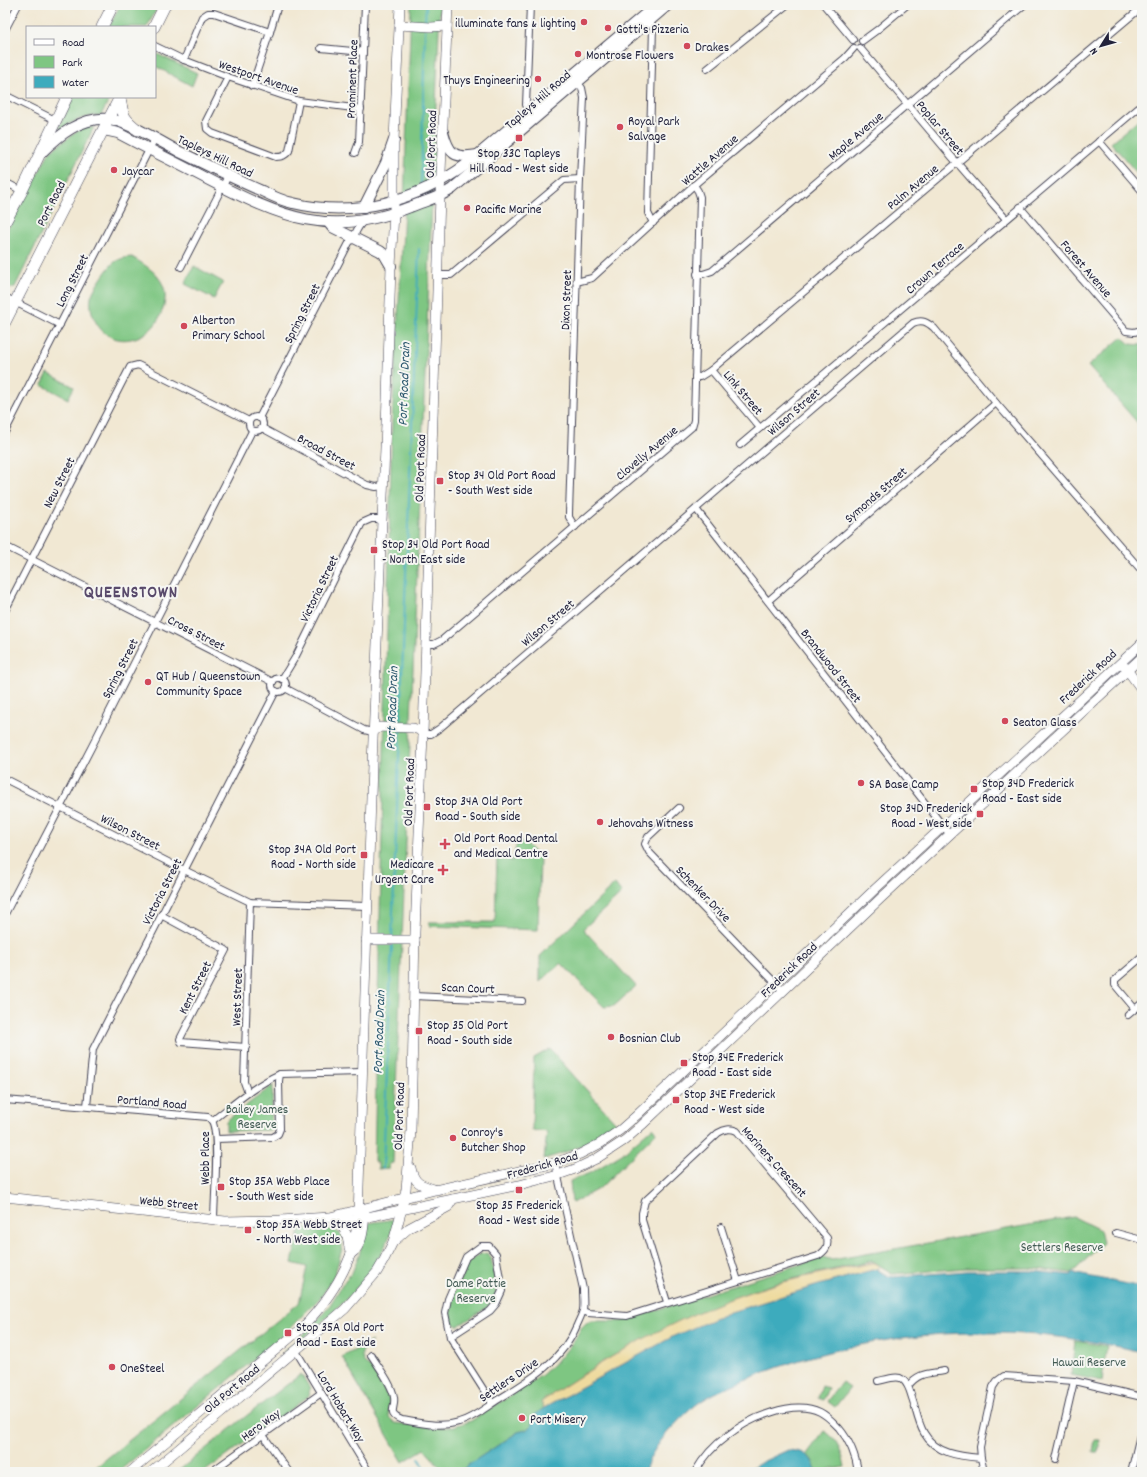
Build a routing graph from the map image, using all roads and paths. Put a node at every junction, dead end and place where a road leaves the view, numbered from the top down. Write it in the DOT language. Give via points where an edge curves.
graph roads {
  1 [pos="18,5"];
  2 [pos="113,5"];
  3 [pos="165,5"];
  4 [pos="278,5"];
  5 [pos="365,5"];
  6 [pos="400,5"];
  7 [pos="448,5"];
  8 [pos="656,5"];
  9 [pos="668,5"];
  10 [pos="787,5"];
  11 [pos="824,5"];
  12 [pos="907,5"];
  13 [pos="1024,5"];
  14 [pos="532,6"];
  15 [pos="1142,7"];
  16 [pos="647,18"];
  17 [pos="399,25"];
  18 [pos="102,26"];
  19 [pos="154,26"];
  20 [pos="447,26"];
  21 [pos="5,30"];
  22 [pos="270,32"];
  23 [pos="853,40"];
  24 [pos="862,41"];
  25 [pos="156,46"];
  26 [pos="322,48"];
  27 [pos="854,48"];
  28 [pos="860,48"];
  29 [pos="363,52"];
  30 [pos="184,60"];
  31 [pos="707,69"];
  32 [pos="228,77"];
  33 [pos="574,79"];
  34 [pos="252,86"];
  35 [pos="5,95"];
  36 [pos="66,98"];
  37 [pos="120,98"];
  38 [pos="299,101"];
  39 [pos="907,104"];
  40 [pos="1142,105"];
  41 [pos="361,109"];
  42 [pos="533,114"];
  43 [pos="109,119"];
  44 [pos="55,120"];
  45 [pos="104,130"];
  46 [pos="138,130"];
  47 [pos="443,132"];
  48 [pos="154,138"];
  49 [pos="394,140"];
  50 [pos="1099,141"];
  51 [pos="150,149"];
  52 [pos="355,153"];
  53 [pos="40,154"];
  54 [pos="478,155"];
  55 [pos="957,163"];
  56 [pos="228,176"];
  57 [pos="580,179"];
  58 [pos="5,182"];
  59 [pos="441,182"];
  60 [pos="694,185"];
  61 [pos="223,187"];
  62 [pos="1141,187"];
  63 [pos="22,191"];
  64 [pos="440,196"];
  65 [pos="394,201"];
  66 [pos="364,207"];
  67 [pos="1020,208"];
  68 [pos="394,213"];
  69 [pos="364,220"];
  70 [pos="1006,220"];
  71 [pos="5,222"];
  72 [pos="328,222"];
  73 [pos="653,223"];
  74 [pos="354,238"];
  75 [pos="391,266"];
  76 [pos="181,267"];
  77 [pos="697,274"];
  78 [pos="438,275"];
  79 [pos="576,282"];
  80 [pos="10,299"];
  81 [pos="5,322"];
  82 [pos="60,325"];
  83 [pos="1142,330"];
  84 [pos="711,370"];
  85 [pos="695,377"];
  86 [pos="996,403"];
  87 [pos="259,418"];
  88 [pos="249,421"];
  89 [pos="262,428"];
  90 [pos="760,428"];
  91 [pos="252,431"];
  92 [pos="5,432"];
  93 [pos="740,445"];
  94 [pos="383,486"];
  95 [pos="696,509"];
  96 [pos="382,519"];
  97 [pos="575,527"];
  98 [pos="5,546"];
  99 [pos="31,560"];
  100 [pos="1142,571"];
  101 [pos="768,601"];
  102 [pos="5,611"];
  103 [pos="154,622"];
  104 [pos="1142,643"];
  105 [pos="426,644"];
  106 [pos="1142,658"];
  107 [pos="1121,662"];
  108 [pos="1128,671"];
  109 [pos="282,679"];
  110 [pos="273,682"];
  111 [pos="285,688"];
  112 [pos="1142,690"];
  113 [pos="276,691"];
  114 [pos="373,732"];
  115 [pos="423,734"];
  116 [pos="5,779"];
  117 [pos="60,807"];
  118 [pos="678,808"];
  119 [pos="943,826"];
  120 [pos="950,835"];
  121 [pos="184,870"];
  122 [pos="250,902"];
  123 [pos="368,906"];
  124 [pos="5,914"];
  125 [pos="161,915"];
  126 [pos="366,940"];
  127 [pos="415,940"];
  128 [pos="1142,957"];
  129 [pos="776,984"];
  130 [pos="783,991"];
  131 [pos="414,996"];
  132 [pos="522,1001"];
  133 [pos="1142,1003"];
  134 [pos="1135,1010"];
  135 [pos="1128,1015"];
  136 [pos="246,1047"];
  137 [pos="362,1072"];
  138 [pos="280,1074"];
  139 [pos="248,1093"];
  140 [pos="5,1100"];
  141 [pos="87,1106"];
  142 [pos="212,1121"];
  143 [pos="216,1139"];
  144 [pos="409,1161"];
  145 [pos="555,1164"];
  146 [pos="558,1175"];
  147 [pos="435,1190"];
  148 [pos="5,1197"];
  149 [pos="404,1198"];
  150 [pos="453,1199"];
  151 [pos="402,1209"];
  152 [pos="362,1214"];
  153 [pos="334,1218"];
  154 [pos="214,1220"];
  155 [pos="721,1227"];
  156 [pos="1116,1233"];
  157 [pos="1142,1240"];
  158 [pos="393,1242"];
  159 [pos="350,1255"];
  160 [pos="738,1281"];
  161 [pos="667,1302"];
  162 [pos="583,1311"];
  163 [pos="450,1338"];
  164 [pos="296,1351"];
  165 [pos="371,1356"];
  166 [pos="944,1371"];
  167 [pos="878,1381"];
  168 [pos="1074,1381"];
  169 [pos="908,1386"];
  170 [pos="321,1393"];
  171 [pos="1142,1397"];
  172 [pos="492,1403"];
  173 [pos="1142,1427"];
  174 [pos="263,1435"];
  175 [pos="981,1458"];
  176 [pos="1056,1459"];
  177 [pos="136,1470"];
  178 [pos="150,1472"];
  179 [pos="211,1472"];
  180 [pos="289,1472"];
  181 [pos="368,1472"];
  182 [pos="695,1472"];
  183 [pos="858,1472"];
  184 [pos="984,1472"];
  185 [pos="1131,1472"];
  1 -- 21 [label="street"];
  2 -- 18 [label="highway"];
  3 -- 19 [label="highway"];
  4 -- 22 [label="street"];
  5 -- 29 [label="street, Prominent Place"];
  6 -- 17 [label="main road, Old Port Road"];
  7 -- 20 [label="main road, Old Port Road"];
  8 -- 16 [label="main road, Tapleys Hill Road"];
  9 -- 16 [label="main road, Tapleys Hill Road"];
  10 -- 31 [label="street"];
  11 -- 23 [label="street"];
  12 -- 24 [label="street"];
  13 -- 39 [label="street, Maple Avenue"];
  14 -- 42 [label="street" via="526,105"];
  15 -- 55 [label="street, Palm Avenue"];
  16 -- 33 [label="main road, Tapleys Hill Road"];
  16 -- 73 [label="street" via="653,27 648,213"];
  17 -- 20 [label="main road"];
  17 -- 49 [label="main road, Old Port Road"];
  20 -- 47 [label="main road, Old Port Road"];
  22 -- 30 [label="street" via="208,13 202,17"];
  22 -- 34 [label="street"];
  23 -- 24 [label="street" via="858,38"];
  23 -- 27 [label="street"];
  24 -- 28 [label="street"];
  25 -- 30 [label="street, Westport Avenue"];
  26 -- 29 [label="street"];
  27 -- 28 [label="street"];
  27 -- 60 [label="street, Wattle Avenue"];
  28 -- 39 [label="street, Poplar Street"];
  29 -- 41 [label="street, Prominent Place"];
  30 -- 32 [label="street, Westport Avenue"];
  32 -- 34 [label="street, Westport Avenue"];
  32 -- 38 [label="street" via="206,121 207,129 276,157 286,155 289,151"];
  33 -- 42 [label="main road, Tapleys Hill Road"];
  33 -- 57 [label="street, Dixon Street" via="582,88 584,98"];
  34 -- 38 [label="street, Westport Avenue"];
  35 -- 44 [label="street"];
  36 -- 44 [label="highway"];
  37 -- 43 [label="highway, Port Road"];
  37 -- 46 [label="highway" via="123,115"];
  38 -- 41 [label="street, Westport Avenue"];
  39 -- 55 [label="street, Poplar Street"];
  39 -- 77 [label="street, Maple Avenue" via="712,271"];
  40 -- 50 [label="street, Crown Terrace"];
  41 -- 52 [label="street, Prominent Place" via="359,142"];
  42 -- 54 [label="main road, Tapleys Hill Road"];
  42 -- 64 [label="main road, Tapleys Hill Road" via="452,189"];
  43 -- 45 [label="highway, Port Road"];
  43 -- 46 [label="main road, Tapleys Hill Road"];
  43 -- 53 [label="main road, Tapleys Hill Road" via="78,124 61,134"];
  44 -- 53 [label="highway"];
  45 -- 51 [label="main road, Tapleys Hill Road" via="113,131"];
  45 -- 80 [label="highway, Port Road"];
  46 -- 48 [label="main road, Tapleys Hill Road"];
  47 -- 54 [label="main road" via="454,153 465,157"];
  47 -- 59 [label="main road, Old Port Road"];
  48 -- 51 [label="street, Long Street"];
  48 -- 56 [label="main road, Tapleys Hill Road"];
  49 -- 65 [label="main road, Old Port Road"];
  49 -- 66 [label="main road" via="386,163"];
  50 -- 62 [label="street"];
  50 -- 67 [label="street, Crown Terrace"];
  51 -- 61 [label="main road, Tapleys Hill Road"];
  51 -- 82 [label="street, Long Street"];
  53 -- 63 [label="highway"];
  54 -- 59 [label="main road, Tapleys Hill Road"];
  55 -- 70 [label="street, Poplar Street"];
  55 -- 84 [label="street, Palm Avenue"];
  56 -- 61 [label="street"];
  56 -- 66 [label="main road, Tapleys Hill Road" via="292,203 329,208"];
  57 -- 78 [label="street" via="564,180 451,275"];
  57 -- 79 [label="street, Dixon Street"];
  58 -- 63 [label="street"];
  59 -- 64 [label="main road, Old Port Road"];
  59 -- 65 [label="main road, Tapleys Hill Road" via="420,193"];
  60 -- 73 [label="street, Wattle Avenue"];
  60 -- 77 [label="street, Clovelly Avenue" via="700,197"];
  61 -- 72 [label="main road, Tapleys Hill Road" via="290,216"];
  61 -- 76 [label="street"];
  63 -- 71 [label="highway"];
  64 -- 68 [label="main road, Tapleys Hill Road"];
  64 -- 78 [label="main road, Old Port Road"];
  65 -- 66 [label="main road, Tapleys Hill Road"];
  65 -- 68 [label="main road, Old Port Road"];
  67 -- 70 [label="street, Crown Terrace"];
  67 -- 83 [label="street, Forest Avenue" via="1126,331"];
  68 -- 69 [label="main road, Tapleys Hill Road"];
  68 -- 75 [label="main road, Old Port Road"];
  69 -- 72 [label="main road, Tapleys Hill Road"];
  69 -- 74 [label="street, Spring Street"];
  70 -- 90 [label="street, Crown Terrace"];
  72 -- 74 [label="main road" via="332,227"];
  73 -- 79 [label="street, Wattle Avenue" via="592,278"];
  74 -- 75 [label="main road" via="384,254"];
  74 -- 87 [label="street, Spring Street" via="349,243"];
  75 -- 94 [label="main road, Old Port Road"];
  77 -- 85 [label="street, Clovelly Avenue"];
  78 -- 105 [label="main road, Old Port Road"];
  79 -- 97 [label="street, Dixon Street" via="569,513"];
  80 -- 81 [label="highway, Port Road"];
  80 -- 82 [label="street"];
  82 -- 92 [label="street, Long Street"];
  84 -- 85 [label="street, Palm Avenue" via="700,378"];
  84 -- 90 [label="street, Link Street"];
  85 -- 97 [label="street, Clovelly Avenue" via="692,427"];
  86 -- 95 [label="street, Wilson Street" via="934,328 928,323 918,321"];
  86 -- 100 [label="street, Wilson Street"];
  86 -- 101 [label="street, Symonds Street"];
  87 -- 88 [label="street" via="252,418"];
  87 -- 89 [label="street"];
  88 -- 91 [label="street"];
  88 -- 99 [label="street, New Street" via="142,366 133,366 128,370"];
  89 -- 91 [label="street"];
  89 -- 94 [label="street, Broad Street" via="367,484"];
  90 -- 93 [label="street, Crown Terrace"];
  91 -- 103 [label="street, Spring Street"];
  94 -- 96 [label="main road, Old Port Road"];
  95 -- 101 [label="street, Brandwood Street"];
  95 -- 115 [label="street, Wilson Street" via="440,728 431,734"];
  96 -- 109 [label="street, Victoria Street" via="370,519 362,523"];
  96 -- 114 [label="main road, Old Port Road"];
  97 -- 105 [label="street, Clovelly Avenue" via="442,640"];
  98 -- 99 [label="street, Cross Street"];
  99 -- 102 [label="street, New Street"];
  99 -- 103 [label="street, Cross Street"];
  101 -- 119 [label="street, Brandwood Street"];
  103 -- 110 [label="street, Cross Street"];
  103 -- 117 [label="street, Spring Street"];
  104 -- 107 [label="main road, Frederick Road"];
  105 -- 115 [label="main road, Old Port Road"];
  106 -- 108 [label="main road, Frederick Road"];
  107 -- 108 [label="main road"];
  107 -- 119 [label="main road, Frederick Road"];
  108 -- 112 [label="main road"];
  108 -- 120 [label="main road, Frederick Road"];
  109 -- 110 [label="street"];
  109 -- 111 [label="street"];
  110 -- 113 [label="street" via="272,687"];
  111 -- 113 [label="street" via="280,692"];
  111 -- 114 [label="street" via="364,730"];
  113 -- 121 [label="street, Victoria Street"];
  114 -- 115 [label="main road" via="380,727 413,728"];
  114 -- 123 [label="main road, Old Port Road"];
  115 -- 127 [label="main road, Old Port Road"];
  116 -- 117 [label="street, Wilson Street"];
  117 -- 121 [label="street, Wilson Street"];
  117 -- 124 [label="street, Spring Street"];
  118 -- 129 [label="street, Schenker Drive" via="648,837 645,844 647,848"];
  119 -- 120 [label="street, Brandwood Street"];
  119 -- 129 [label="main road, Frederick Road"];
  120 -- 130 [label="main road, Frederick Road"];
  121 -- 122 [label="street, Wilson Street"];
  121 -- 125 [label="street, Victoria Street"];
  122 -- 123 [label="street, Wilson Street"];
  122 -- 136 [label="street, West Street"];
  123 -- 126 [label="main road, Old Port Road"];
  125 -- 136 [label="street, Kent Street" via="226,950 183,1033 181,1042"];
  125 -- 141 [label="street, Victoria Street" via="93,1049"];
  126 -- 127 [label="main road"];
  126 -- 137 [label="main road, Old Port Road"];
  127 -- 131 [label="main road, Old Port Road"];
  128 -- 134 [label="street" via="1115,980 1115,985"];
  129 -- 130 [label="street, Schenker Drive"];
  129 -- 145 [label="main road, Frederick Road" via="620,1130 580,1154"];
  130 -- 146 [label="main road, Frederick Road" via="625,1140 596,1159"];
  131 -- 132 [label="street, Scan Court"];
  131 -- 144 [label="main road, Old Port Road"];
  133 -- 134 [label="street"];
  134 -- 135 [label="street"];
  136 -- 139 [label="street, West Street" via="244,1082"];
  137 -- 138 [label="street"];
  137 -- 152 [label="main road, Old Port Road"];
  138 -- 139 [label="street"];
  138 -- 143 [label="street" via="278,1134 273,1137"];
  139 -- 142 [label="street"];
  140 -- 141 [label="street, Portland Road"];
  141 -- 142 [label="street, Portland Road" via="208,1117"];
  142 -- 143 [label="street, Webb Place" via="215,1125"];
  143 -- 154 [label="street, Webb Place"];
  144 -- 147 [label="main road" via="413,1178 421,1185"];
  144 -- 149 [label="main road, Old Port Road"];
  145 -- 146 [label="street, Settlers Drive"];
  145 -- 147 [label="main road, Frederick Road"];
  146 -- 150 [label="main road, Frederick Road"];
  146 -- 162 [label="street, Settlers Drive" via="583,1289"];
  147 -- 149 [label="main road, Frederick Road"];
  148 -- 154 [label="main road, Webb Street"];
  149 -- 151 [label="main road, Old Port Road"];
  149 -- 152 [label="main road, Frederick Road"];
  150 -- 151 [label="main road, Frederick Road"];
  150 -- 158 [label="main road" via="448,1207 409,1228"];
  151 -- 152 [label="main road, Frederick Road"];
  151 -- 158 [label="main road, Old Port Road"];
  152 -- 153 [label="main road, Webb Street"];
  152 -- 159 [label="main road, Old Port Road"];
  153 -- 154 [label="main road, Webb Street"];
  153 -- 159 [label="main road" via="347,1235"];
  155 -- 160 [label="street"];
  156 -- 157 [label="street"];
  158 -- 164 [label="main road, Old Port Road" via="377,1272 362,1291"];
  159 -- 177 [label="main road, Old Port Road" via="324,1303 302,1328"];
  160 -- 161 [label="street, Mariners Crescent"];
  160 -- 161 [label="street, Mariners Crescent" via="818,1256 824,1252 828,1243 824,1233 737,1132 727,1129 718,1133 645,1201 642,1220"];
  161 -- 162 [label="street, Mariners Crescent" via="627,1316"];
  162 -- 172 [label="street, Settlers Drive" via="573,1336 550,1364"];
  163 -- 163 [label="street" via="490,1311 502,1291 496,1254 489,1246 481,1246 466,1257 448,1299 446,1313"];
  163 -- 172 [label="street"];
  164 -- 170 [label="street, Lord Hobart Way"];
  164 -- 178 [label="main road, Old Port Road"];
  165 -- 172 [label="street, Settlers Drive" via="391,1388 394,1397 392,1412 396,1418 443,1425 460,1422"];
  166 -- 169 [label="street" via="918,1376"];
  167 -- 169 [label="street" via="902,1378"];
  168 -- 171 [label="street"];
  168 -- 175 [label="street" via="1004,1376 997,1381 993,1387 980,1447"];
  168 -- 176 [label="street"];
  169 -- 175 [label="street" via="923,1432 928,1439 950,1454"];
  170 -- 174 [label="street, Hero Way"];
  170 -- 181 [label="street, Lord Hobart Way"];
  173 -- 185 [label="street"];
  174 -- 179 [label="street, Hero Way"];
  174 -- 180 [label="street"];
  175 -- 184 [label="street"];
  182 -- 183 [label="street" via="702,1460 726,1436 741,1426 760,1417 793,1408 820,1412 832,1421 852,1449"];
}
